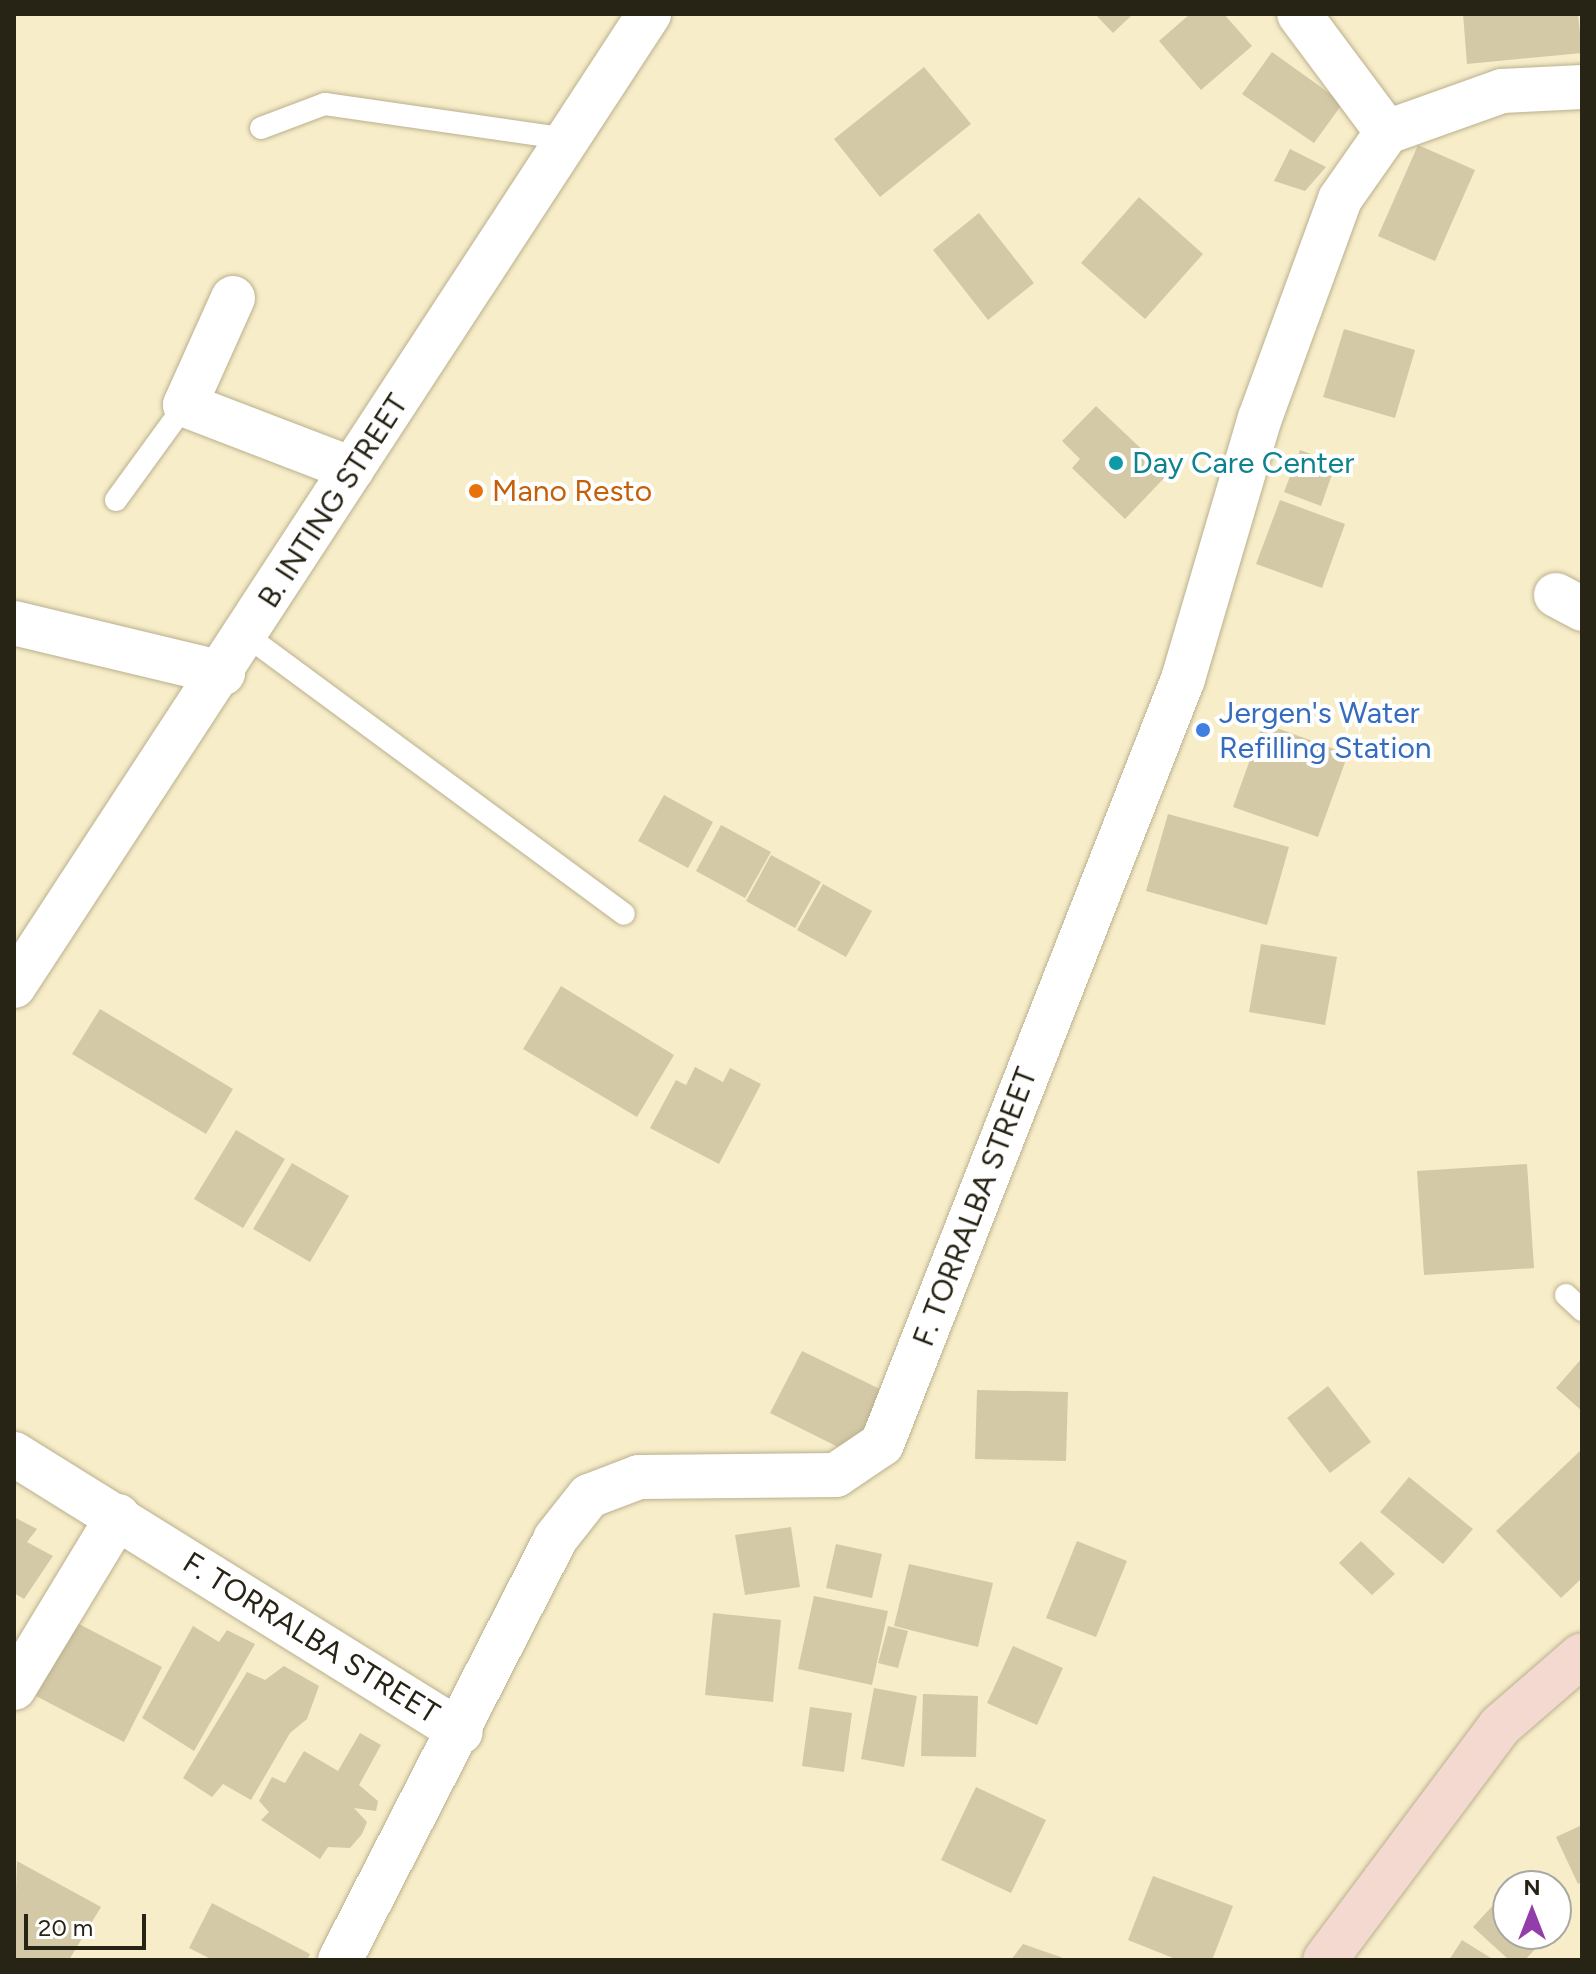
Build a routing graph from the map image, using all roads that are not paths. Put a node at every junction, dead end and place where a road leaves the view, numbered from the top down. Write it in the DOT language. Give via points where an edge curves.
graph roads {
  1 [pos="649,14"];
  2 [pos="1299,14"];
  3 [pos="1582,87"];
  4 [pos="261,128"];
  5 [pos="1387,132"];
  6 [pos="568,139"];
  7 [pos="233,298"];
  8 [pos="185,405"];
  9 [pos="352,469"];
  10 [pos="116,500"];
  11 [pos="14,623"];
  12 [pos="247,636"];
  13 [pos="223,673"];
  14 [pos="624,914"];
  15 [pos="14,986"];
  16 [pos="14,1454"];
  17 [pos="118,1516"];
  18 [pos="1582,1655"];
  19 [pos="14,1688"];
  20 [pos="461,1732"];
  21 [pos="340,1960"];
  22 [pos="1325,1960"];
  1 -- 6 [label="street, B. INTING STREET"];
  2 -- 5 [label="street"];
  3 -- 5 [label="street" via="1502,91"];
  4 -- 6 [label="lane" via="325,104"];
  5 -- 20 [label="street, F. TORRALBA STREET" via="1340,199 1260,418 1183,679 882,1444 836,1475 639,1477 589,1496 555,1539"];
  6 -- 9 [label="street, B. INTING STREET"];
  7 -- 8 [label="street"];
  8 -- 9 [label="street"];
  8 -- 10 [label="lane"];
  9 -- 12 [label="street, B. INTING STREET"];
  11 -- 13 [label="street"];
  12 -- 13 [label="street, B. INTING STREET"];
  12 -- 14 [label="lane"];
  13 -- 15 [label="street, B. INTING STREET"];
  16 -- 17 [label="street, F. TORRALBA STREET"];
  17 -- 19 [label="street"];
  17 -- 20 [label="street, F. TORRALBA STREET"];
  18 -- 22 [label="main road" via="1500,1726"];
  20 -- 21 [label="street"];
}
